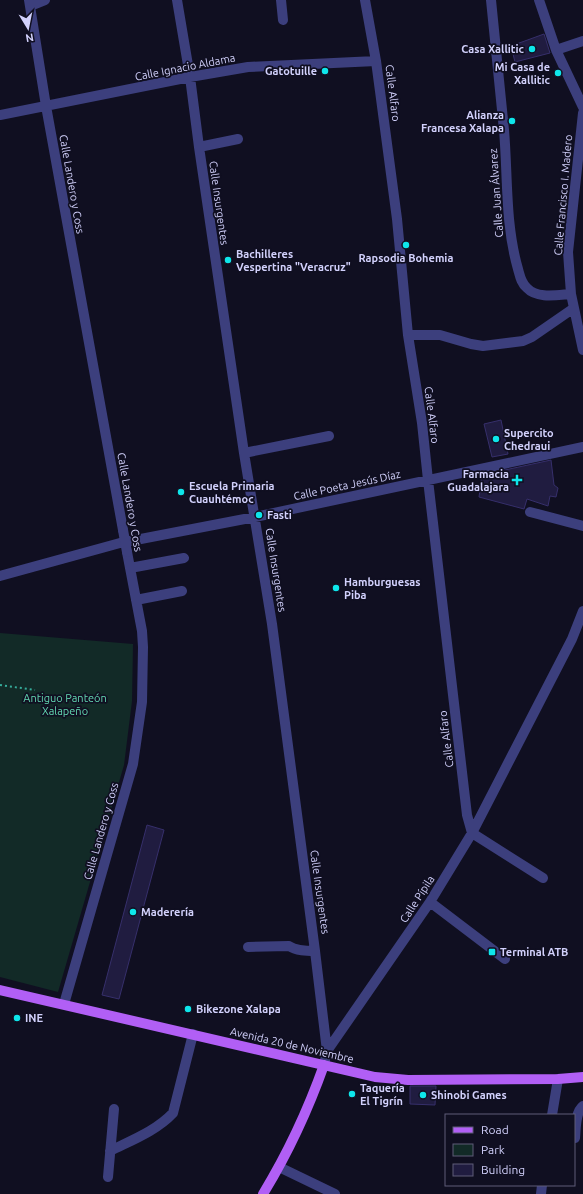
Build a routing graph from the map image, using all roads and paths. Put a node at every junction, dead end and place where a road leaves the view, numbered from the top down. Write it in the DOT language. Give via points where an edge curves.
graph roads {
  1 [pos="45,0"];
  2 [pos="177,0"];
  3 [pos="281,0"];
  4 [pos="365,0"];
  5 [pos="491,0"];
  6 [pos="539,0"];
  7 [pos="29,3"];
  8 [pos="283,20"];
  9 [pos="583,41"];
  10 [pos="556,50"];
  11 [pos="376,61"];
  12 [pos="190,77"];
  13 [pos="46,106"];
  14 [pos="583,107"];
  15 [pos="583,113"];
  16 [pos="0,115"];
  17 [pos="238,139"];
  18 [pos="199,147"];
  19 [pos="571,294"];
  20 [pos="574,308"];
  21 [pos="408,335"];
  22 [pos="583,350"];
  23 [pos="329,436"];
  24 [pos="583,447"];
  25 [pos="244,453"];
  26 [pos="428,480"];
  27 [pos="530,512"];
  28 [pos="255,517"];
  29 [pos="583,526"];
  30 [pos="184,558"];
  31 [pos="130,568"];
  32 [pos="0,576"];
  33 [pos="182,591"];
  34 [pos="136,600"];
  35 [pos="583,611"];
  36 [pos="0,685"];
  37 [pos="36,690"];
  38 [pos="472,832"];
  39 [pos="543,878"];
  40 [pos="430,902"];
  41 [pos="248,947"];
  42 [pos="315,951"];
  43 [pos="505,959"];
  44 [pos="0,991"];
  45 [pos="64,1004"];
  46 [pos="193,1034"];
  47 [pos="327,1051"];
  48 [pos="324,1065"];
  49 [pos="583,1077"];
  50 [pos="558,1079"];
  51 [pos="583,1106"];
  52 [pos="114,1109"];
  53 [pos="552,1114"];
  54 [pos="577,1139"];
  55 [pos="110,1151"];
  56 [pos="279,1167"];
  57 [pos="108,1177"];
  58 [pos="263,1194"];
  59 [pos="335,1194"];
  1 -- 7 [label="street"];
  2 -- 12 [label="street, Calle Insurgentes"];
  3 -- 8 [label="street"];
  4 -- 11 [label="street, Calle Alfaro"];
  5 -- 19 [label="street, Calle Juan Álvarez" via="514,256 522,282 531,292 549,296"];
  6 -- 10 [label="street"];
  7 -- 13 [label="street, Calle Landero y Coss"];
  9 -- 10 [label="street"];
  10 -- 14 [label="street"];
  11 -- 12 [label="street, Calle Ignacio Aldama" via="248,67"];
  11 -- 21 [label="street, Calle Alfaro" via="397,219"];
  12 -- 13 [label="street, Calle Ignacio Aldama"];
  12 -- 18 [label="street, Calle Insurgentes"];
  13 -- 16 [label="street, Calle Ignacio Aldama"];
  13 -- 31 [label="street, Calle Landero y Coss, bridge"];
  15 -- 19 [label="street, Calle Francisco I. Madero" via="568,252"];
  17 -- 18 [label="street"];
  18 -- 25 [label="street, Calle Insurgentes"];
  19 -- 20 [label="street, Calle Francisco I. Madero"];
  20 -- 21 [label="street" via="523,341 483,346 440,334"];
  20 -- 22 [label="street, Calle Francisco I. Madero"];
  21 -- 26 [label="street, Calle Alfaro"];
  23 -- 25 [label="street"];
  24 -- 26 [label="street, Calle Poeta Jesús Díaz"];
  25 -- 28 [label="street, Calle Insurgentes"];
  26 -- 28 [label="street, Calle Poeta Jesús Díaz"];
  26 -- 38 [label="street, Calle Alfaro" via="466,807"];
  27 -- 29 [label="street"];
  28 -- 32 [label="street, Calle Poeta Jesús Díaz" via="120,543"];
  28 -- 42 [label="street, Calle Insurgentes" via="272,624"];
  30 -- 31 [label="street"];
  31 -- 34 [label="street, Calle Landero y Coss"];
  33 -- 34 [label="street"];
  34 -- 45 [label="street, Calle Landero y Coss" via="143,654 142,702 133,764"];
  35 -- 38 [label="street, Calle Pípila" via="572,639"];
  36 -- 37 [label="path"];
  38 -- 39 [label="street"];
  38 -- 40 [label="street, Calle Pípila"];
  40 -- 43 [label="street"];
  40 -- 47 [label="street, Calle Pípila"];
  41 -- 42 [label="street" via="289,946"];
  42 -- 47 [label="street, Calle Insurgentes"];
  44 -- 45 [label="main road, Avenida 20 de Noviembre"];
  45 -- 46 [label="main road, Avenida 20 de Noviembre"];
  46 -- 48 [label="main road, Avenida 20 de Noviembre"];
  46 -- 55 [label="street" via="173,1113 166,1121 143,1135"];
  47 -- 48 [label="street, Calle Pípila"];
  48 -- 50 [label="main road, Avenida 20 de Noviembre" via="375,1077 408,1080"];
  48 -- 56 [label="main road, Calle Pípila" via="310,1103"];
  49 -- 50 [label="main road, Avenida 20 de Noviembre"];
  50 -- 53 [label="street"];
  51 -- 54 [label="street" via="578,1115"];
  52 -- 55 [label="street"];
  55 -- 57 [label="street"];
  56 -- 58 [label="main road, Calle Pípila"];
  56 -- 59 [label="street"];
}
